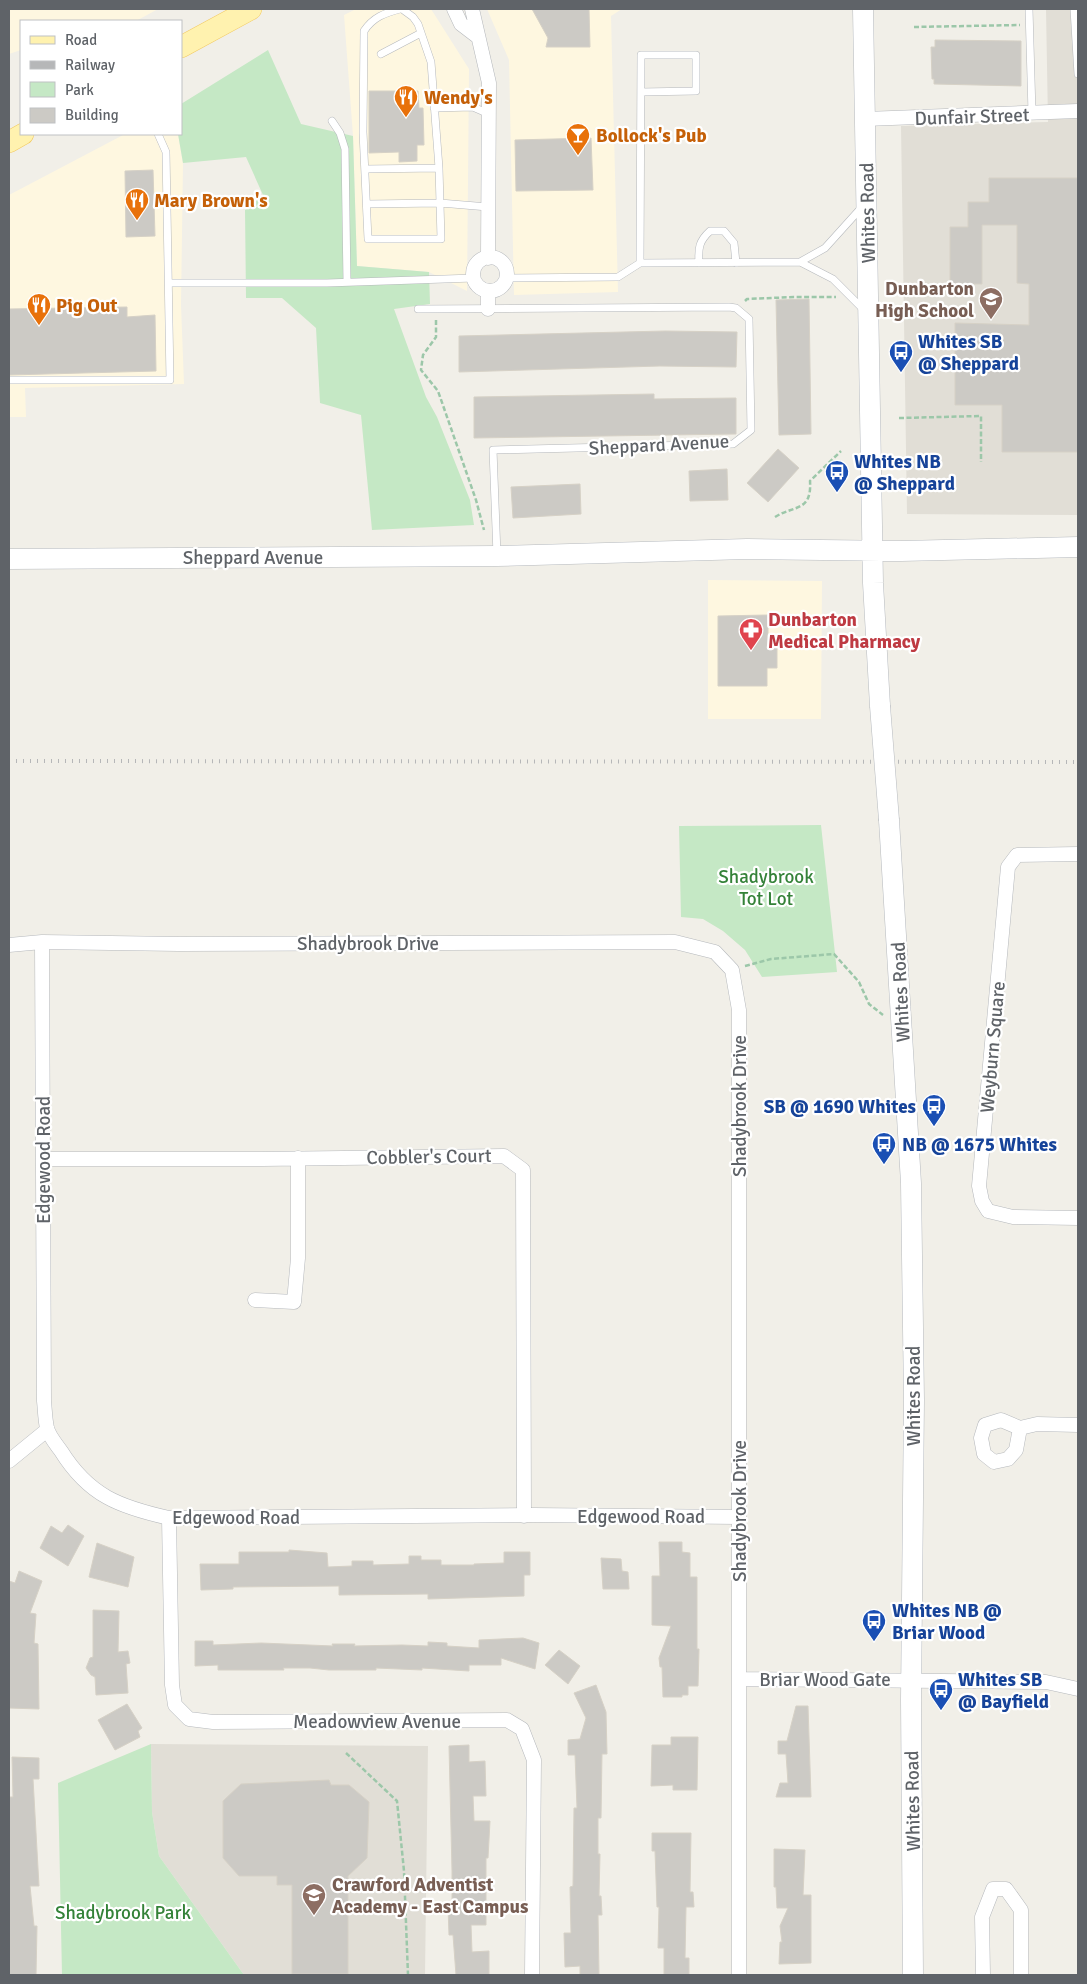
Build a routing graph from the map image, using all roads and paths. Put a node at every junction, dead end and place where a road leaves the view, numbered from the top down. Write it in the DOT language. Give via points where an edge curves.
graph roads {
  1 [pos="251,9"];
  2 [pos="401,9"];
  3 [pos="454,9"];
  4 [pos="472,9"];
  5 [pos="863,9"];
  6 [pos="1029,9"];
  7 [pos="1074,9"];
  8 [pos="1029,25"];
  9 [pos="914,26"];
  10 [pos="421,33"];
  11 [pos="478,37"];
  12 [pos="182,46"];
  13 [pos="381,54"];
  14 [pos="1078,74"];
  15 [pos="641,92"];
  16 [pos="434,108"];
  17 [pos="1078,111"];
  18 [pos="1032,113"];
  19 [pos="489,114"];
  20 [pos="865,120"];
  21 [pos="332,121"];
  22 [pos="21,135"];
  23 [pos="158,135"];
  24 [pos="9,142"];
  25 [pos="438,168"];
  26 [pos="365,169"];
  27 [pos="440,203"];
  28 [pos="867,203"];
  29 [pos="367,204"];
  30 [pos="488,207"];
  31 [pos="488,258"];
  32 [pos="800,262"];
  33 [pos="640,263"];
  34 [pos="699,263"];
  35 [pos="736,263"];
  36 [pos="474,278"];
  37 [pos="506,278"];
  38 [pos="347,282"];
  39 [pos="169,283"];
  40 [pos="488,291"];
  41 [pos="837,297"];
  42 [pos="736,308"];
  43 [pos="436,309"];
  44 [pos="488,309"];
  45 [pos="418,310"];
  46 [pos="869,315"];
  47 [pos="9,380"];
  48 [pos="898,418"];
  49 [pos="841,451"];
  50 [pos="981,462"];
  51 [pos="776,517"];
  52 [pos="485,534"];
  53 [pos="1078,547"];
  54 [pos="873,551"];
  55 [pos="497,556"];
  56 [pos="9,559"];
  57 [pos="1078,854"];
  58 [pos="42,942"];
  59 [pos="9,945"];
  60 [pos="732,970"];
  61 [pos="901,1025"];
  62 [pos="298,1158"];
  63 [pos="43,1159"];
  64 [pos="1078,1218"];
  65 [pos="255,1300"];
  66 [pos="1078,1425"];
  67 [pos="1020,1428"];
  68 [pos="47,1430"];
  69 [pos="9,1461"];
  70 [pos="524,1516"];
  71 [pos="739,1517"];
  72 [pos="169,1518"];
  73 [pos="740,1679"];
  74 [pos="911,1680"];
  75 [pos="1078,1690"];
  76 [pos="346,1752"];
  77 [pos="408,1975"];
  78 [pos="532,1975"];
  79 [pos="739,1975"];
  80 [pos="913,1975"];
  81 [pos="983,1975"];
  82 [pos="1021,1975"];
  1 -- 12 [label="main road"];
  2 -- 10 [label="lane" via="413,17"];
  2 -- 26 [label="lane" via="381,15 364,31"];
  3 -- 11 [label="street" via="461,24"];
  4 -- 11 [label="street"];
  5 -- 20 [label="main road, Whites Road"];
  6 -- 8 [label="lane"];
  7 -- 14 [label="lane"];
  8 -- 9 [label="path"];
  8 -- 18 [label="lane"];
  10 -- 13 [label="lane"];
  10 -- 16 [label="lane" via="431,62"];
  11 -- 19 [label="street" via="489,83"];
  15 -- 15 [label="lane" via="641,55 696,54 696,91"];
  15 -- 33 [label="lane"];
  16 -- 19 [label="lane" via="473,107"];
  16 -- 25 [label="lane"];
  17 -- 18 [label="street, Dunfair Street"];
  18 -- 20 [label="street, Dunfair Street"];
  19 -- 30 [label="street"];
  20 -- 28 [label="main road, Whites Road"];
  21 -- 38 [label="lane" via="345,149"];
  22 -- 24 [label="main road"];
  23 -- 39 [label="lane" via="166,152"];
  25 -- 26 [label="lane"];
  25 -- 27 [label="lane"];
  26 -- 29 [label="lane"];
  27 -- 29 [label="lane"];
  27 -- 29 [label="lane" via="441,239 368,238"];
  27 -- 30 [label="lane"];
  28 -- 32 [label="lane" via="824,248"];
  28 -- 46 [label="main road, Whites Road"];
  30 -- 31 [label="street"];
  31 -- 36 [label="street" via="475,268"];
  31 -- 37 [label="street" via="503,263"];
  32 -- 35 [label="lane"];
  32 -- 46 [label="lane" via="833,278"];
  33 -- 34 [label="lane"];
  33 -- 37 [label="lane" via="618,277"];
  34 -- 35 [label="lane"];
  34 -- 35 [label="lane" via="698,247 703,238 710,231 724,231 734,243"];
  36 -- 38 [label="lane"];
  36 -- 40 [label="street" via="480,287"];
  37 -- 40 [label="street" via="501,287"];
  38 -- 39 [label="lane"];
  39 -- 47 [label="lane" via="170,380"];
  40 -- 44 [label="street"];
  41 -- 42 [label="path" via="747,299"];
  42 -- 44 [label="lane"];
  42 -- 55 [label="lane, Sheppard Avenue" via="749,318 751,430 733,444 493,450"];
  43 -- 44 [label="lane"];
  43 -- 45 [label="lane"];
  43 -- 52 [label="path" via="436,337 423,355 422,370 438,391"];
  46 -- 54 [label="main road, Whites Road"];
  48 -- 50 [label="path" via="981,416"];
  49 -- 51 [label="path" via="810,481 811,490 806,502 796,510"];
  53 -- 54 [label="main road, Sheppard Avenue"];
  54 -- 55 [label="main road, Sheppard Avenue" via="747,549"];
  54 -- 61 [label="main road, Whites Road, bridge"];
  55 -- 56 [label="main road, Sheppard Avenue"];
  57 -- 64 [label="street, Weyburn Square" via="1017,855 1008,867 979,1186 988,1211 1013,1217"];
  58 -- 59 [label="street, Shadybrook Drive"];
  58 -- 60 [label="street, Shadybrook Drive" via="675,942 714,952"];
  58 -- 63 [label="street, Edgewood Road"];
  60 -- 61 [label="path" via="771,959 834,954 859,982 869,1004"];
  60 -- 71 [label="street, Shadybrook Drive" via="739,1010"];
  61 -- 74 [label="main road, Whites Road" via="910,1183 914,1400"];
  62 -- 63 [label="street, Cobbler's Court"];
  62 -- 65 [label="street" via="298,1258 294,1302"];
  62 -- 70 [label="street, Cobbler's Court" via="504,1156 523,1170"];
  63 -- 68 [label="street, Edgewood Road"];
  66 -- 67 [label="street" via="1037,1424"];
  68 -- 69 [label="street"];
  68 -- 72 [label="street, Edgewood Road" via="71,1468 87,1485 113,1501"];
  70 -- 71 [label="street, Edgewood Road"];
  70 -- 72 [label="street, Edgewood Road"];
  71 -- 73 [label="street, Shadybrook Drive"];
  72 -- 78 [label="street, Meadowview Avenue" via="172,1685 175,1705 188,1719 213,1722 508,1720 522,1729 534,1760"];
  73 -- 74 [label="street, Briar Wood Gate"];
  73 -- 79 [label="street, Shadybrook Drive"];
  74 -- 75 [label="street, Briar Wood Gate" via="1046,1682"];
  74 -- 80 [label="main road, Whites Road"];
  76 -- 77 [label="path" via="397,1801 404,1871"];
  81 -- 82 [label="street" via="982,1917 993,1889 1006,1889 1021,1910"];
}
